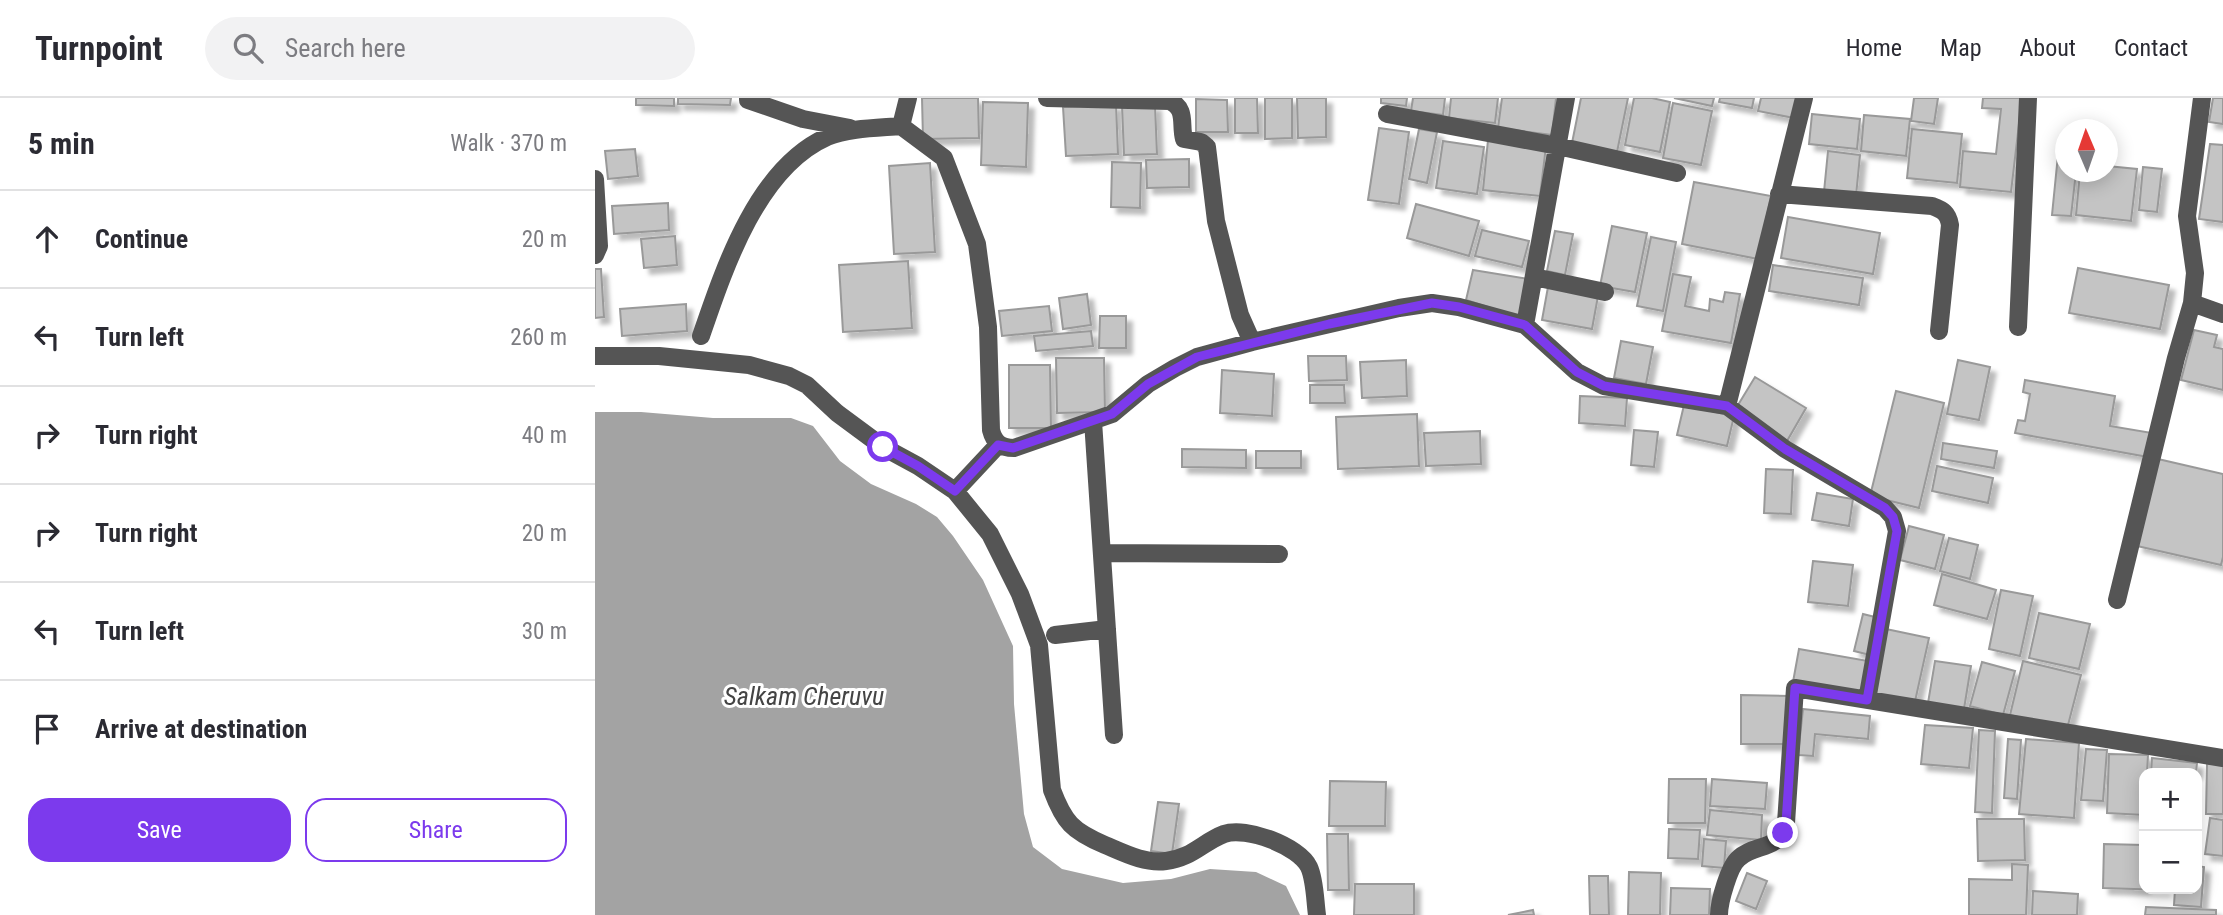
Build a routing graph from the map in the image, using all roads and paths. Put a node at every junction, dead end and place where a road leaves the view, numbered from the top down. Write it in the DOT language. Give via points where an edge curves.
graph roads {
  1 [pos="748,98"];
  2 [pos="908,98"];
  3 [pos="1047,98"];
  4 [pos="1566,98"];
  5 [pos="1804,98"];
  6 [pos="2028,98"];
  7 [pos="2202,98"];
  8 [pos="1387,114"];
  9 [pos="901,126"];
  10 [pos="859,130"];
  11 [pos="1558,146"];
  12 [pos="1677,173"];
  13 [pos="595,178"];
  14 [pos="1779,194"];
  15 [pos="595,255"];
  16 [pos="1534,277"];
  17 [pos="1605,292"];
  18 [pos="2192,303"];
  19 [pos="2223,314"];
  20 [pos="1525,325"];
  21 [pos="2018,327"];
  22 [pos="1939,331"];
  23 [pos="701,336"];
  24 [pos="1252,342"];
  25 [pos="595,356"];
  26 [pos="1727,406"];
  27 [pos="1093,421"];
  28 [pos="998,445"];
  29 [pos="955,491"];
  30 [pos="1102,553"];
  31 [pos="1279,554"];
  32 [pos="2117,600"];
  33 [pos="1107,629"];
  34 [pos="1055,635"];
  35 [pos="1867,700"];
  36 [pos="1114,735"];
  37 [pos="2223,758"];
  38 [pos="1317,915"];
  39 [pos="1719,915"];
  1 -- 10 [label="street" via="803,120"];
  2 -- 9 [label="street"];
  3 -- 24 [label="street" via="1177,104 1183,116 1184,139 1207,147 1216,221 1240,315"];
  4 -- 11 [label="street"];
  5 -- 14 [label="street"];
  6 -- 21 [label="street"];
  7 -- 18 [label="street" via="2187,216 2195,273"];
  8 -- 11 [label="street"];
  9 -- 10 [label="street"];
  9 -- 28 [label="street" via="944,158 977,244 988,327 991,430"];
  10 -- 23 [label="street" via="830,136 804,149 780,172 725,265"];
  11 -- 12 [label="street"];
  11 -- 16 [label="street"];
  13 -- 15 [label="street" via="599,246"];
  14 -- 22 [label="street" via="1942,210 1951,225"];
  14 -- 26 [label="street"];
  16 -- 17 [label="street"];
  16 -- 20 [label="street"];
  18 -- 19 [label="street"];
  18 -- 32 [label="street"];
  20 -- 24 [label="street" via="1432,303"];
  20 -- 26 [label="street" via="1577,372 1604,386"];
  24 -- 27 [label="street" via="1197,357 1148,384 1112,414"];
  25 -- 29 [label="street" via="723,362 789,376 807,385 883,447"];
  26 -- 35 [label="street" via="1785,449 1893,517 1897,531"];
  27 -- 28 [label="street" via="1013,448"];
  27 -- 30 [label="street"];
  28 -- 29 [label="street"];
  29 -- 38 [label="street" via="990,534 1039,645 1052,790 1071,827 1143,861 1166,861 1193,853 1225,833 1254,834 1294,849 1309,867"];
  30 -- 31 [label="street"];
  30 -- 33 [label="street"];
  33 -- 34 [label="street"];
  33 -- 36 [label="street"];
  35 -- 37 [label="street"];
  35 -- 39 [label="street" via="1795,688 1783,833 1774,843 1737,858"];
}
